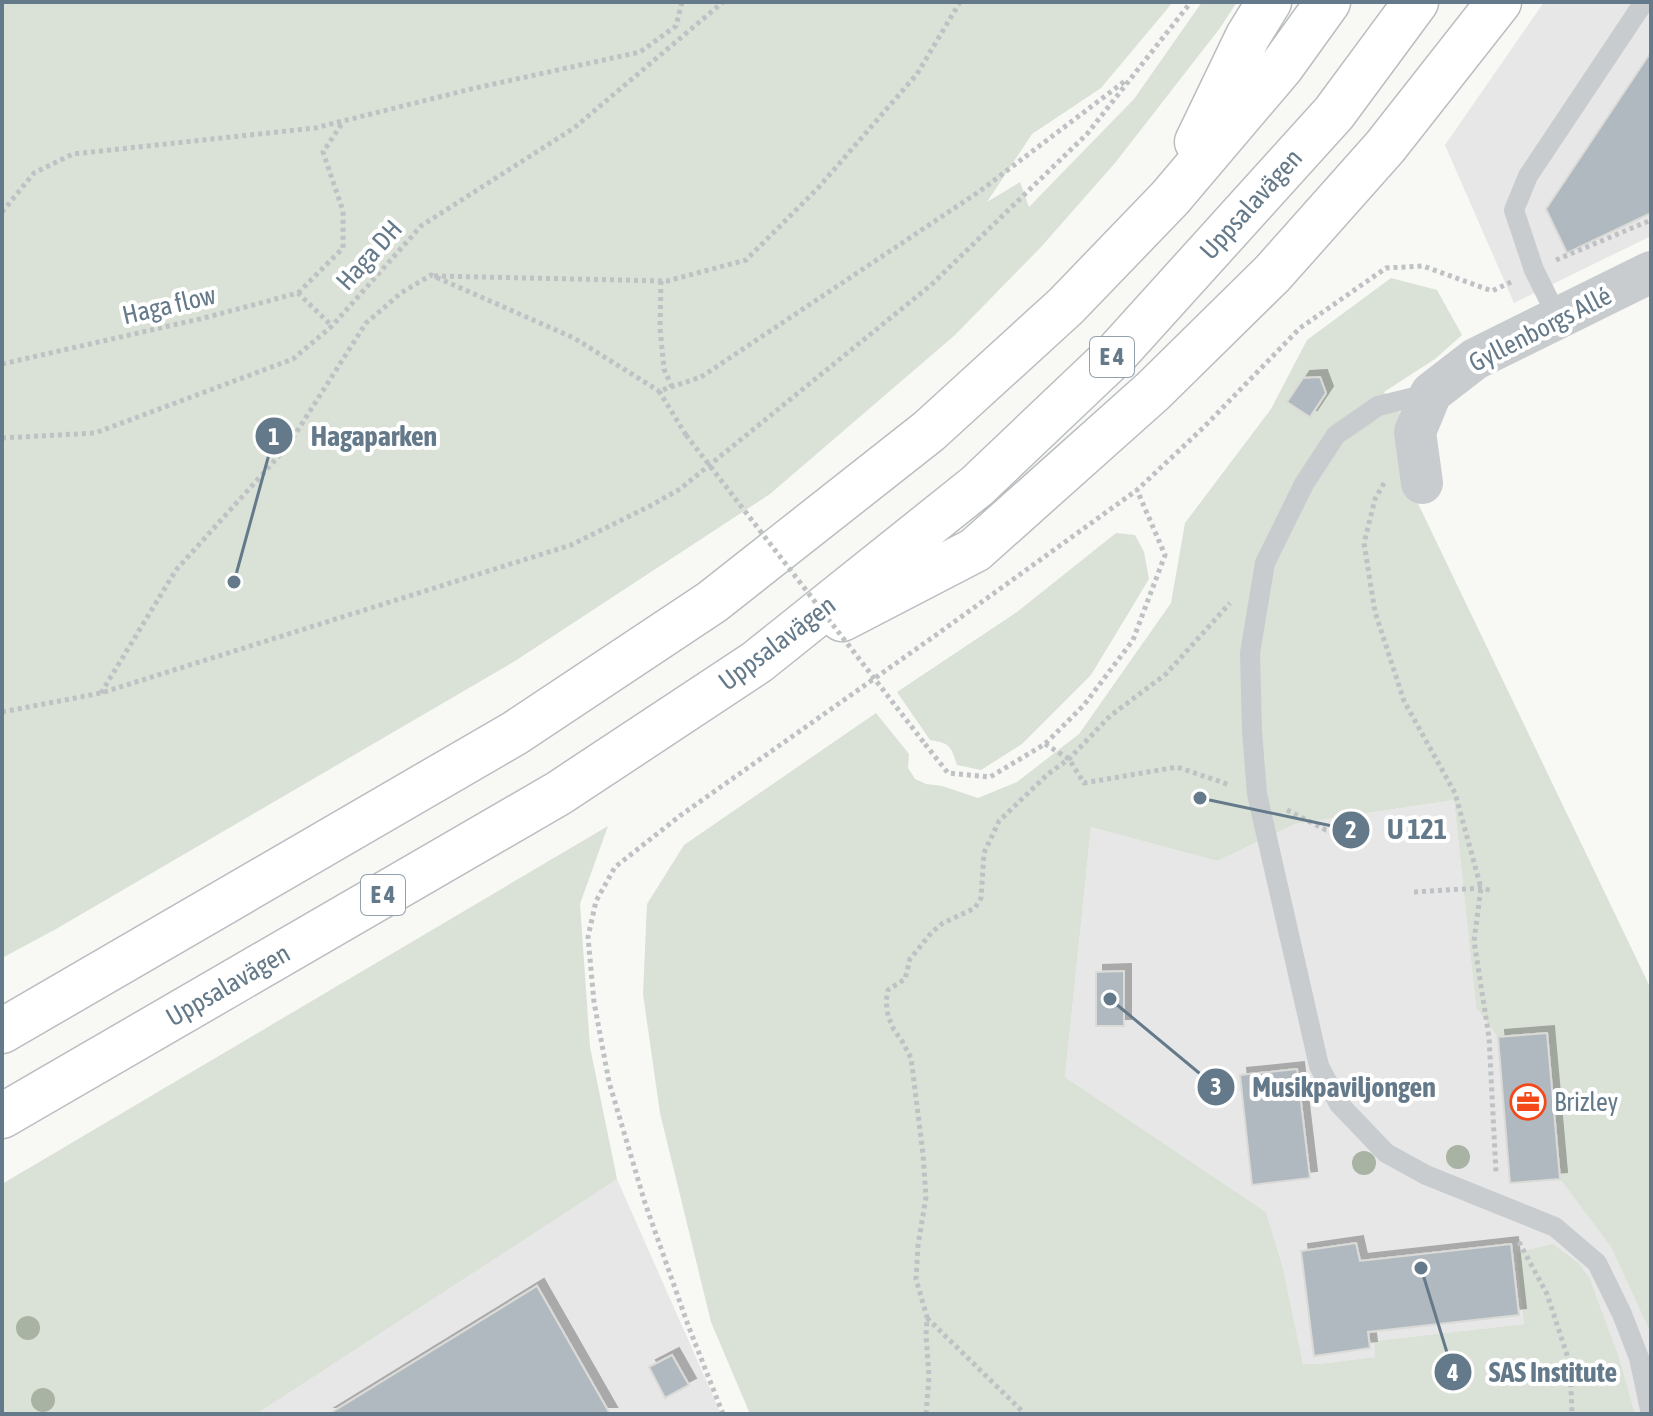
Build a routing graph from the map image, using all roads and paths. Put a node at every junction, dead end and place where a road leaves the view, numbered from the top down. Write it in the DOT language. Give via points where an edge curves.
graph roads {
  1 [pos="682,2"];
  2 [pos="723,2"];
  3 [pos="960,2"];
  4 [pos="1191,2"];
  5 [pos="1269,2"];
  6 [pos="1328,2"];
  7 [pos="1416,2"];
  8 [pos="1499,2"];
  9 [pos="1644,2"];
  10 [pos="1132,76"];
  11 [pos="343,121"];
  12 [pos="1170,198"];
  13 [pos="2,212"];
  14 [pos="1651,220"];
  15 [pos="1534,270"];
  16 [pos="1651,272"];
  17 [pos="431,275"];
  18 [pos="661,281"];
  19 [pos="298,293"];
  20 [pos="1558,318"];
  21 [pos="332,326"];
  22 [pos="2,364"];
  23 [pos="672,387"];
  24 [pos="659,391"];
  25 [pos="1431,393"];
  26 [pos="1415,432"];
  27 [pos="2,438"];
  28 [pos="1422,483"];
  29 [pos="1137,490"];
  30 [pos="1265,563"];
  31 [pos="757,662"];
  32 [pos="101,693"];
  33 [pos="2,712"];
  34 [pos="1045,744"];
  35 [pos="1069,759"];
  36 [pos="1257,794"];
  37 [pos="1343,828"];
  38 [pos="1481,888"];
  39 [pos="1493,891"];
  40 [pos="1414,892"];
  41 [pos="2,1031"];
  42 [pos="2,1116"];
  43 [pos="1498,1204"];
  44 [pos="927,1317"];
  45 [pos="723,1414"];
  46 [pos="926,1414"];
  47 [pos="1025,1414"];
  48 [pos="1572,1414"];
  49 [pos="1651,1414"];
  1 -- 11 [label="path" via="676,26 640,52"];
  2 -- 21 [label="path, Haga DH" via="574,128 421,226"];
  3 -- 18 [label="path" via="917,74 818,188 746,260"];
  4 -- 10 [label="path"];
  5 -- 12 [label="highway"];
  6 -- 12 [label="highway, E 4" via="1282,66"];
  7 -- 31 [label="highway, Uppsalavägen / E 4" via="1334,113 1116,354 977,486"];
  8 -- 31 [label="highway" via="1385,147 1273,273 1153,391 975,550"];
  9 -- 15 [label="lane" via="1528,176 1514,210"];
  10 -- 23 [label="path" via="980,191 701,377"];
  10 -- 32 [label="path" via="1087,134 931,285 680,489 571,545"];
  11 -- 13 [label="path" via="73,154 34,173"];
  11 -- 19 [label="path" via="323,152 343,211 343,248"];
  12 -- 41 [label="highway, E 4" via="1066,306 929,431 712,602 515,733"];
  14 -- 15 [label="path"];
  15 -- 20 [label="lane"];
  15 -- 29 [label="path" via="1492,291 1423,266 1386,268 1300,328"];
  16 -- 20 [label="street, Gyllenborgs Allé"];
  17 -- 18 [label="path"];
  17 -- 24 [label="path" via="574,338"];
  17 -- 32 [label="path" via="366,323 287,447 176,570"];
  18 -- 23 [label="path" via="664,369"];
  19 -- 21 [label="path"];
  19 -- 22 [label="path, Haga flow"];
  20 -- 25 [label="street, Gyllenborgs Allé" via="1475,359"];
  21 -- 27 [label="path, Haga DH" via="293,359 95,433"];
  23 -- 24 [label="path"];
  24 -- 34 [label="path, bridge" via="686,435 948,773 990,777"];
  25 -- 26 [label="street, Gyllenborgs Allé"];
  25 -- 30 [label="lane" via="1378,406 1336,435 1304,484"];
  26 -- 28 [label="street"];
  26 -- 38 [label="path" via="1375,499 1364,543 1375,612 1404,701 1455,793"];
  29 -- 34 [label="path" via="1165,555 1133,640 1084,705"];
  29 -- 45 [label="path" via="681,815 615,867 596,901 588,937 609,1082 645,1203"];
  30 -- 35 [label="path" via="1166,674 1110,716"];
  30 -- 36 [label="lane" via="1250,653"];
  31 -- 42 [label="highway, Uppsalavägen / E 4" via="559,793"];
  32 -- 33 [label="path"];
  34 -- 35 [label="path"];
  35 -- 36 [label="path" via="1084,783 1177,767"];
  35 -- 44 [label="path" via="999,821 984,853 981,898 975,908 932,932 910,959 905,979 888,990 888,1016 911,1058 923,1154 926,1197 916,1279"];
  36 -- 37 [label="path" via="1326,830"];
  36 -- 43 [label="lane" via="1319,1066 1339,1104 1386,1153"];
  38 -- 39 [label="path"];
  38 -- 40 [label="path"];
  38 -- 43 [label="path" via="1474,941 1489,1037"];
  43 -- 48 [label="path" via="1547,1294 1570,1364"];
  43 -- 49 [label="lane" via="1555,1227 1597,1263 1639,1358"];
  44 -- 46 [label="path"];
  44 -- 47 [label="path"];
}
